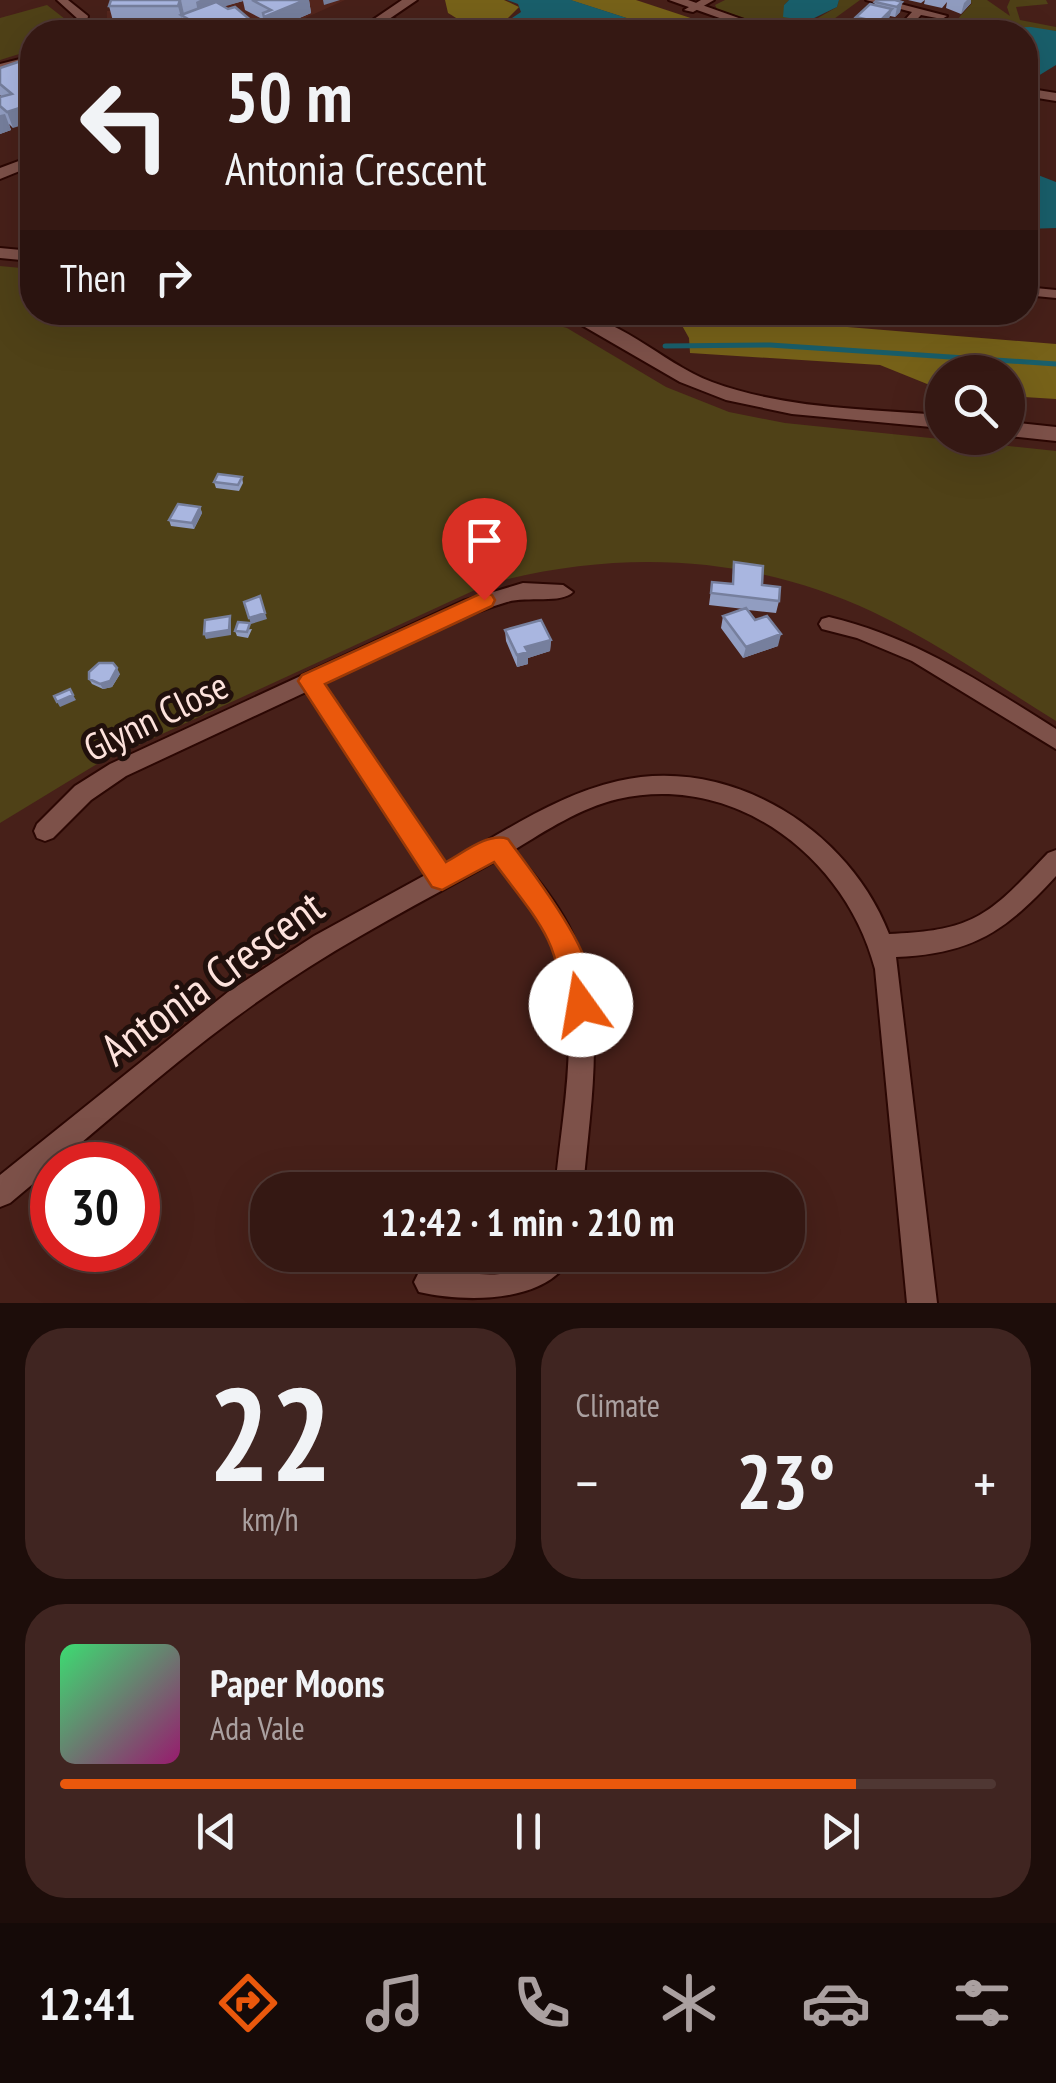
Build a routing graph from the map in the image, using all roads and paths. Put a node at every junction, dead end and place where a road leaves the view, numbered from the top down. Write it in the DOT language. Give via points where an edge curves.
graph roads {
  1 [pos="62,0"];
  2 [pos="410,0"];
  3 [pos="659,0"];
  4 [pos="676,0"];
  5 [pos="871,0"];
  6 [pos="698,6"];
  7 [pos="919,11"];
  8 [pos="384,19"];
  9 [pos="83,20"];
  10 [pos="387,20"];
  11 [pos="726,20"];
  12 [pos="737,20"];
  13 [pos="910,20"];
  14 [pos="938,20"];
  15 [pos="596,325"];
  16 [pos="607,325"];
  17 [pos="603,328"];
  18 [pos="925,420"];
  19 [pos="1025,431"];
  20 [pos="1056,434"];
  21 [pos="563,592"];
  22 [pos="829,624"];
  23 [pos="310,681"];
  24 [pos="1056,740"];
  25 [pos="45,831"];
  26 [pos="498,847"];
  27 [pos="1056,860"];
  28 [pos="442,878"];
  29 [pos="881,946"];
  30 [pos="570,1172"];
  31 [pos="0,1193"];
  32 [pos="545,1272"];
  33 [pos="429,1282"];
  34 [pos="922,1303"];
  1 -- 9 [label="street"];
  2 -- 8 [label="street"];
  3 -- 6 [label="street"];
  4 -- 6 [label="street"];
  5 -- 7 [label="street"];
  6 -- 11 [label="street"];
  6 -- 12 [label="street"];
  7 -- 13 [label="street"];
  7 -- 14 [label="street"];
  8 -- 10 [label="street"];
  15 -- 17 [label="street"];
  16 -- 17 [label="street"];
  17 -- 18 [label="street" via="658,364 732,395"];
  19 -- 20 [label="street"];
  21 -- 23 [label="street, Glynn Close" via="532,588 484,600"];
  22 -- 24 [label="street" via="896,642"];
  23 -- 25 [label="street, Glynn Close" via="118,770"];
  23 -- 28 [label="street"];
  26 -- 28 [label="street, Antonia Crescent"];
  26 -- 29 [label="street, Antonia Crescent" via="604,793 657,786 723,794 776,817 818,847 853,888"];
  26 -- 30 [label="street" via="557,929 578,990 582,1019"];
  27 -- 29 [label="street" via="983,930 949,942"];
  28 -- 31 [label="street, Antonia Crescent" via="270,978"];
  29 -- 34 [label="street, Antonia Crescent"];
  32 -- 33 [label="street" via="513,1290"];
}
